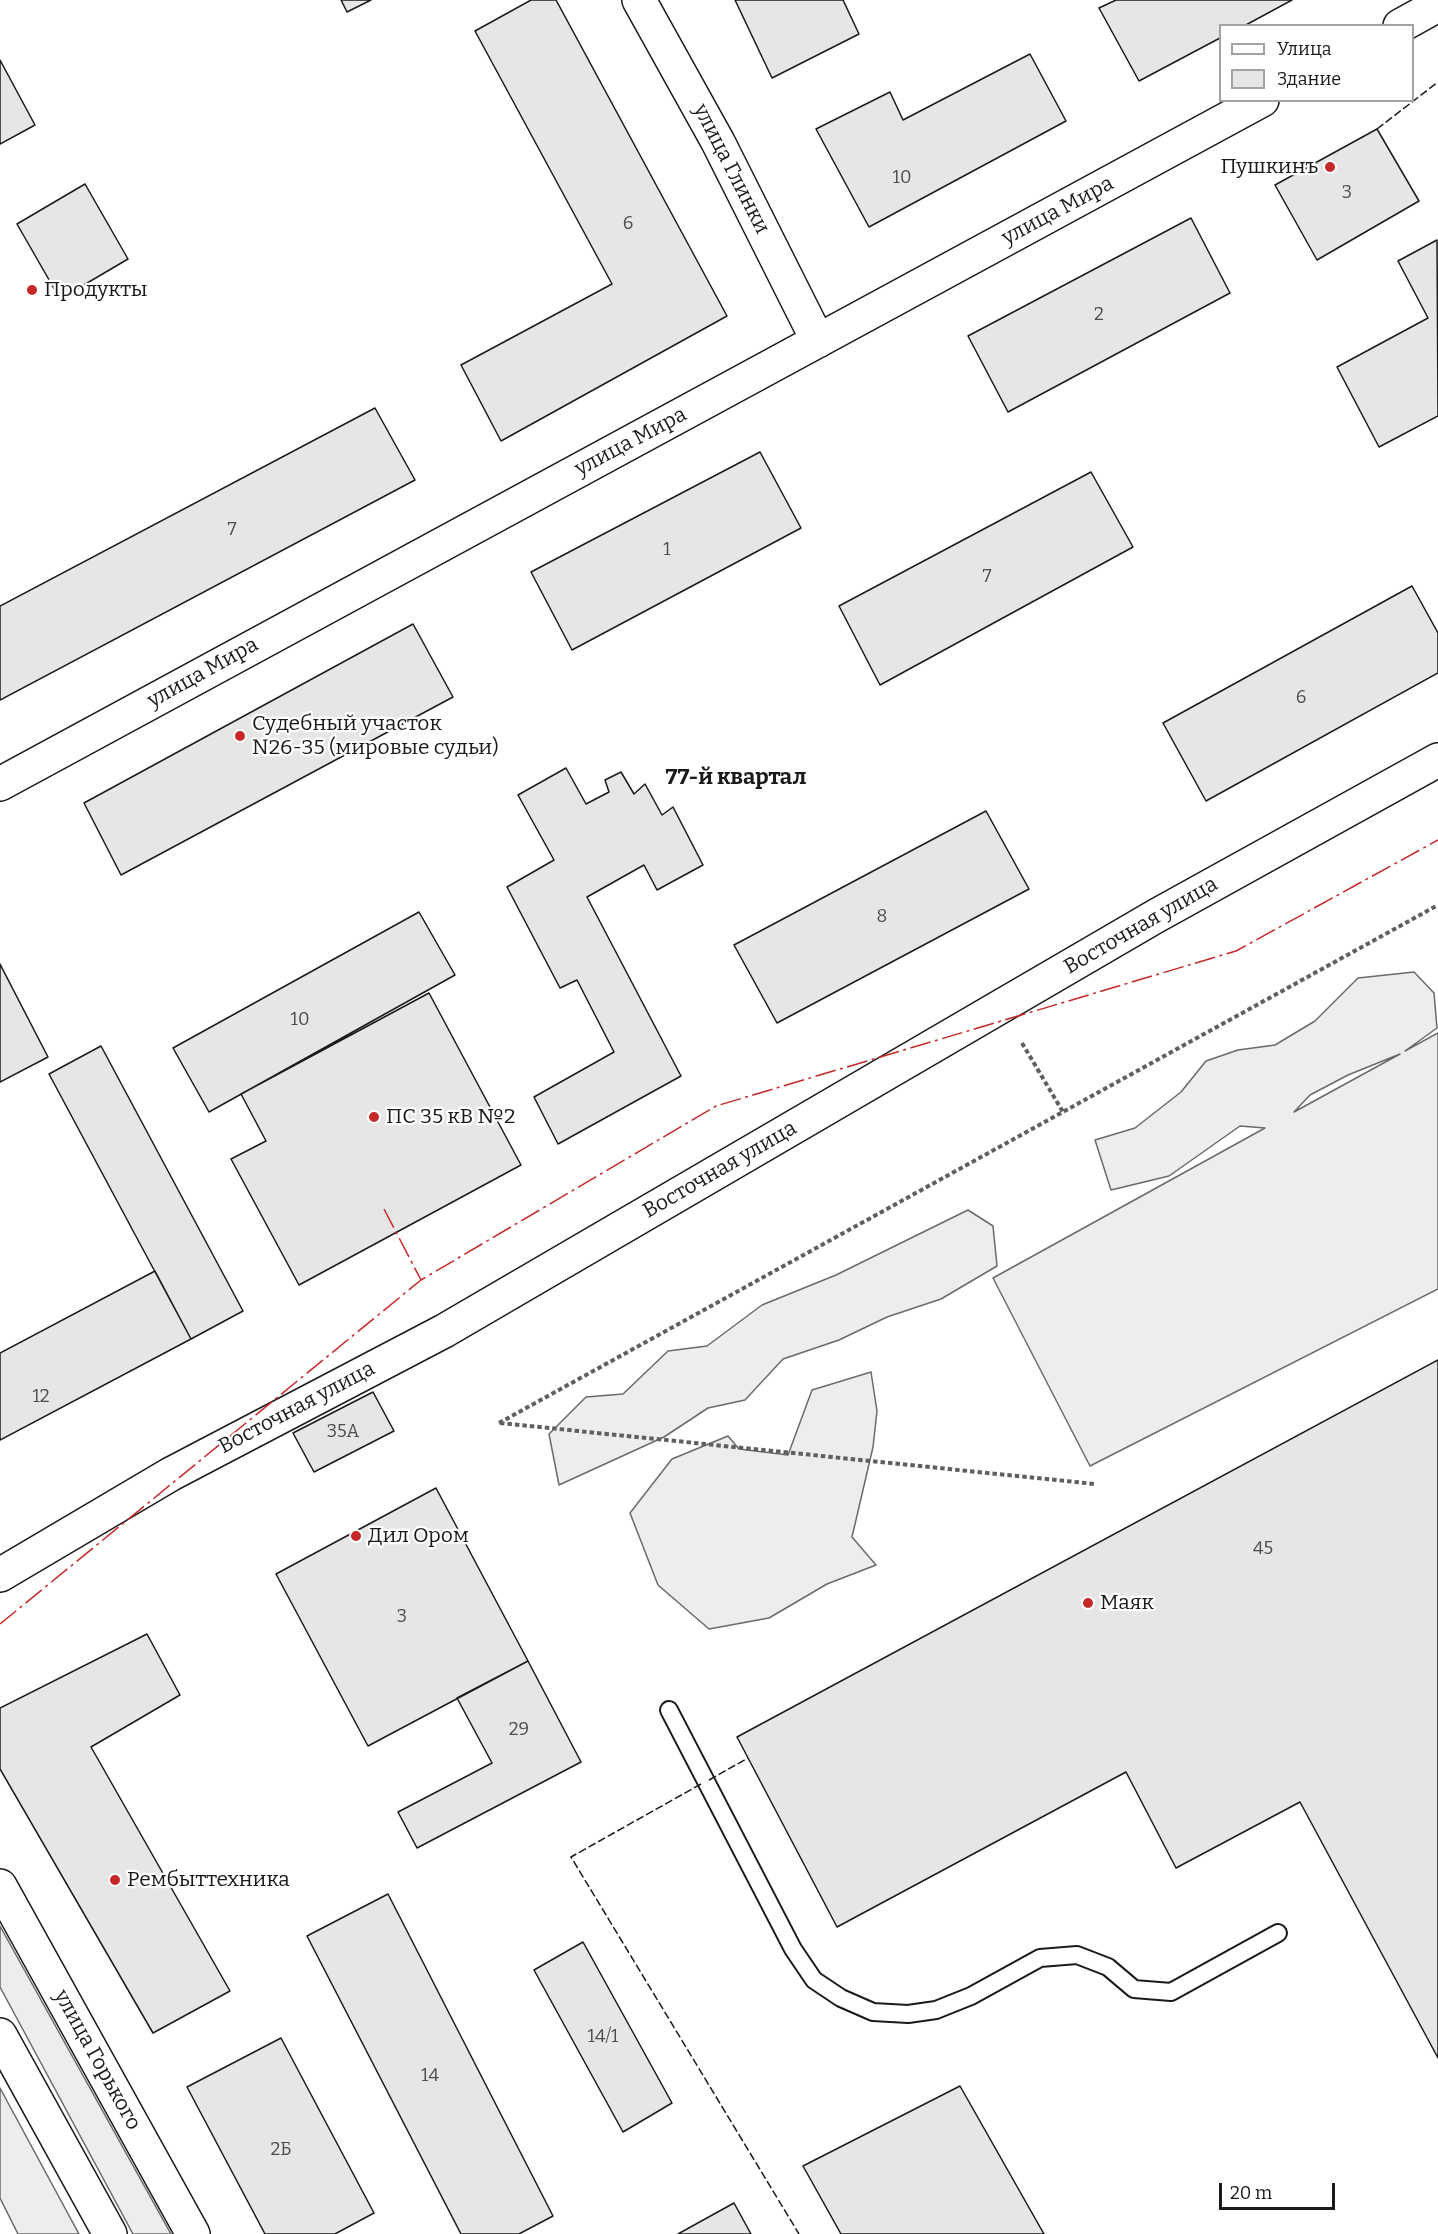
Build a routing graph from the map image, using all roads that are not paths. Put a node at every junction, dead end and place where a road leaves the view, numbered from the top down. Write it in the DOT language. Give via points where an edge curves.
graph roads {
  1 [pos="639,0"];
  2 [pos="1438,5"];
  3 [pos="1404,24"];
  4 [pos="1258,102"];
  5 [pos="818,341"];
  6 [pos="1438,760"];
  7 [pos="0,784"];
  8 [pos="0,1575"];
  9 [pos="669,1710"];
  10 [pos="0,1886"];
  11 [pos="1278,1933"];
  12 [pos="0,2035"];
  13 [pos="110,2234"];
  14 [pos="194,2234"];
  1 -- 5 [label="street, улица Глинки" via="718,142"];
  2 -- 3 [label="street"];
  4 -- 5 [label="street, улица Мира"];
  5 -- 7 [label="street, улица Мира"];
  6 -- 8 [label="street, Восточная улица" via="1156,916 444,1331 171,1474"];
  9 -- 11 [label="lane" via="803,1964 814,1980 873,2012 908,2014 936,2010 1041,1958 1077,1955 1108,1967 1134,1989 1171,1992"];
  10 -- 14 [label="street, улица Горького"];
  12 -- 13 [label="street"];
}
